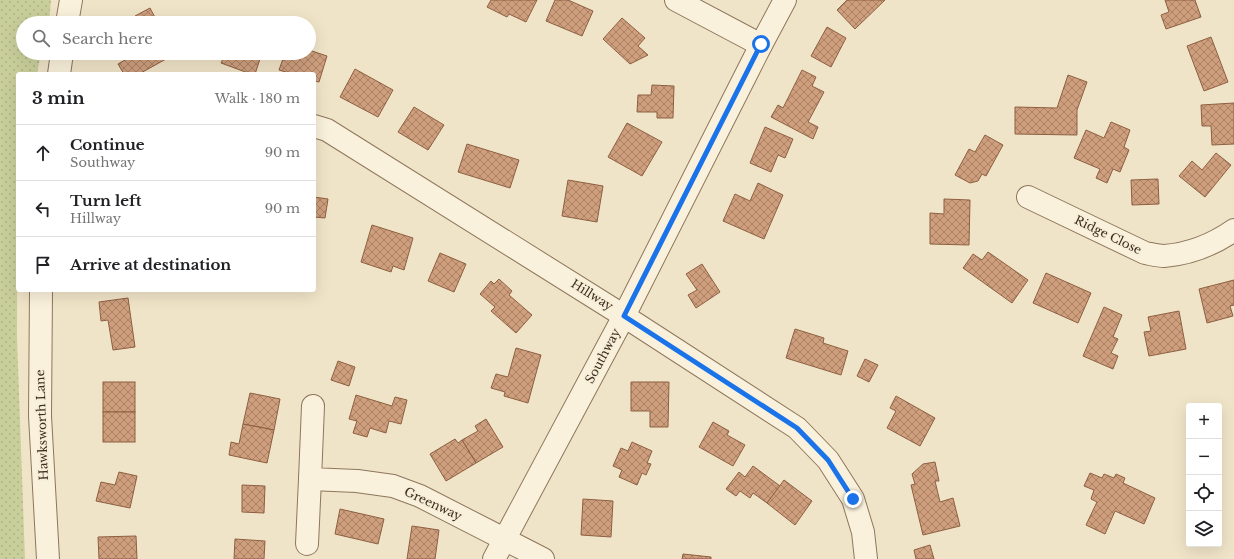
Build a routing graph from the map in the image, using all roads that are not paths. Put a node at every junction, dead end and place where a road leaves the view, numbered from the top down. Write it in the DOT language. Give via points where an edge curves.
graph roads {
  1 [pos="71,0"];
  2 [pos="676,0"];
  3 [pos="785,0"];
  4 [pos="68,16"];
  5 [pos="761,44"];
  6 [pos="61,60"];
  7 [pos="59,72"];
  8 [pos="316,127"];
  9 [pos="1028,197"];
  10 [pos="1234,230"];
  11 [pos="41,292"];
  12 [pos="624,316"];
  13 [pos="313,406"];
  14 [pos="310,479"];
  15 [pos="505,539"];
  16 [pos="307,544"];
  17 [pos="48,559"];
  18 [pos="494,559"];
  19 [pos="543,559"];
  20 [pos="866,559"];
  1 -- 4 [label="street"];
  2 -- 5 [label="street"];
  3 -- 5 [label="street, Southway"];
  5 -- 12 [label="street, Southway"];
  6 -- 7 [label="street"];
  8 -- 12 [label="street, Hillway" via="327,130"];
  9 -- 10 [label="street, Ridge Close" via="1145,253 1163,256 1205,247"];
  11 -- 17 [label="street, Hawksworth Lane" via="40,416"];
  12 -- 15 [label="street, Southway"];
  12 -- 20 [label="street, Hillway" via="797,428 828,460 853,499 864,532"];
  13 -- 14 [label="street"];
  14 -- 15 [label="street, Greenway" via="357,480 393,486 420,496"];
  14 -- 16 [label="street"];
  15 -- 18 [label="street, Southway"];
  15 -- 19 [label="street"];
}
